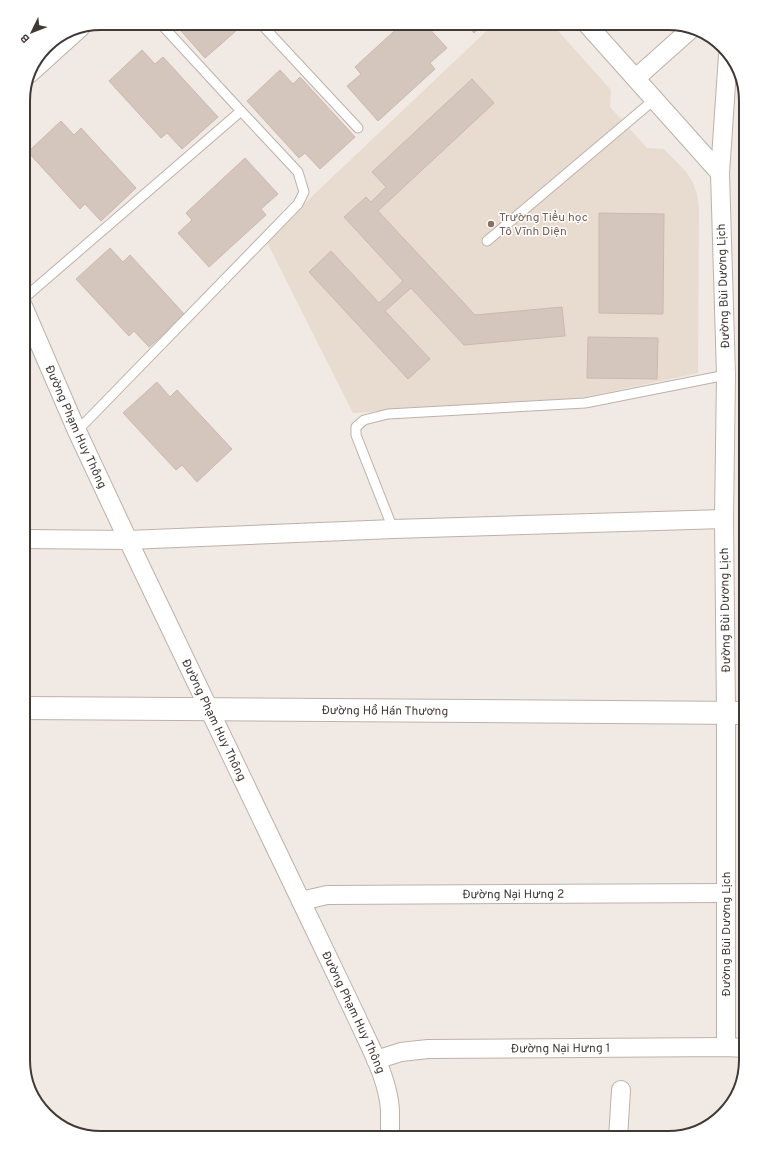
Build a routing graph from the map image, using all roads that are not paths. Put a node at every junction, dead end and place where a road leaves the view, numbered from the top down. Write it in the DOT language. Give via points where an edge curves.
graph roads {
  1 [pos="166,30"];
  2 [pos="267,30"];
  3 [pos="592,30"];
  4 [pos="687,33"];
  5 [pos="728,62"];
  6 [pos="636,78"];
  7 [pos="655,99"];
  8 [pos="240,111"];
  9 [pos="358,128"];
  10 [pos="720,173"];
  11 [pos="487,241"];
  12 [pos="30,293"];
  13 [pos="30,331"];
  14 [pos="726,375"];
  15 [pos="77,431"];
  16 [pos="724,519"];
  17 [pos="393,529"];
  18 [pos="30,539"];
  19 [pos="128,540"];
  20 [pos="30,708"];
  21 [pos="209,709"];
  22 [pos="736,713"];
  23 [pos="726,893"];
  24 [pos="300,901"];
  25 [pos="726,1048"];
  26 [pos="739,1048"];
  27 [pos="376,1060"];
  28 [pos="621,1090"];
  29 [pos="390,1131"];
  30 [pos="618,1131"];
  1 -- 8 [label="lane"];
  2 -- 9 [label="lane"];
  3 -- 6 [label="street"];
  4 -- 6 [label="street"];
  5 -- 10 [label="street, Đường Bùi Dương Lịch"];
  6 -- 7 [label="street"];
  7 -- 10 [label="street"];
  7 -- 11 [label="lane"];
  8 -- 12 [label="lane"];
  8 -- 15 [label="lane" via="298,172 304,192 298,204"];
  10 -- 14 [label="street, Đường Bùi Dương Lịch"];
  13 -- 15 [label="street, Đường Phạm Huy Thông"];
  14 -- 16 [label="street, Đường Bùi Dương Lịch"];
  14 -- 17 [label="lane" via="585,403 388,414 364,420 356,427 356,435"];
  15 -- 19 [label="street, Đường Phạm Huy Thông"];
  16 -- 17 [label="street"];
  16 -- 22 [label="street, Đường Bùi Dương Lịch"];
  17 -- 19 [label="street"];
  18 -- 19 [label="street"];
  19 -- 21 [label="street, Đường Phạm Huy Thông"];
  20 -- 21 [label="street, Đường Hồ Hán Thương"];
  21 -- 22 [label="street, Đường Hồ Hán Thương"];
  21 -- 24 [label="street, Đường Phạm Huy Thông"];
  22 -- 23 [label="street, Đường Bùi Dương Lịch"];
  23 -- 24 [label="street, Đường Nại Hưng 2" via="327,895"];
  23 -- 25 [label="street, Đường Bùi Dương Lịch"];
  24 -- 27 [label="street, Đường Phạm Huy Thông"];
  25 -- 26 [label="street, Đường Nại Hưng 1"];
  25 -- 27 [label="street, Đường Nại Hưng 1" via="428,1049 401,1052"];
  27 -- 29 [label="street, Đường Phạm Huy Thông" via="390,1108"];
  28 -- 30 [label="street"];
}
